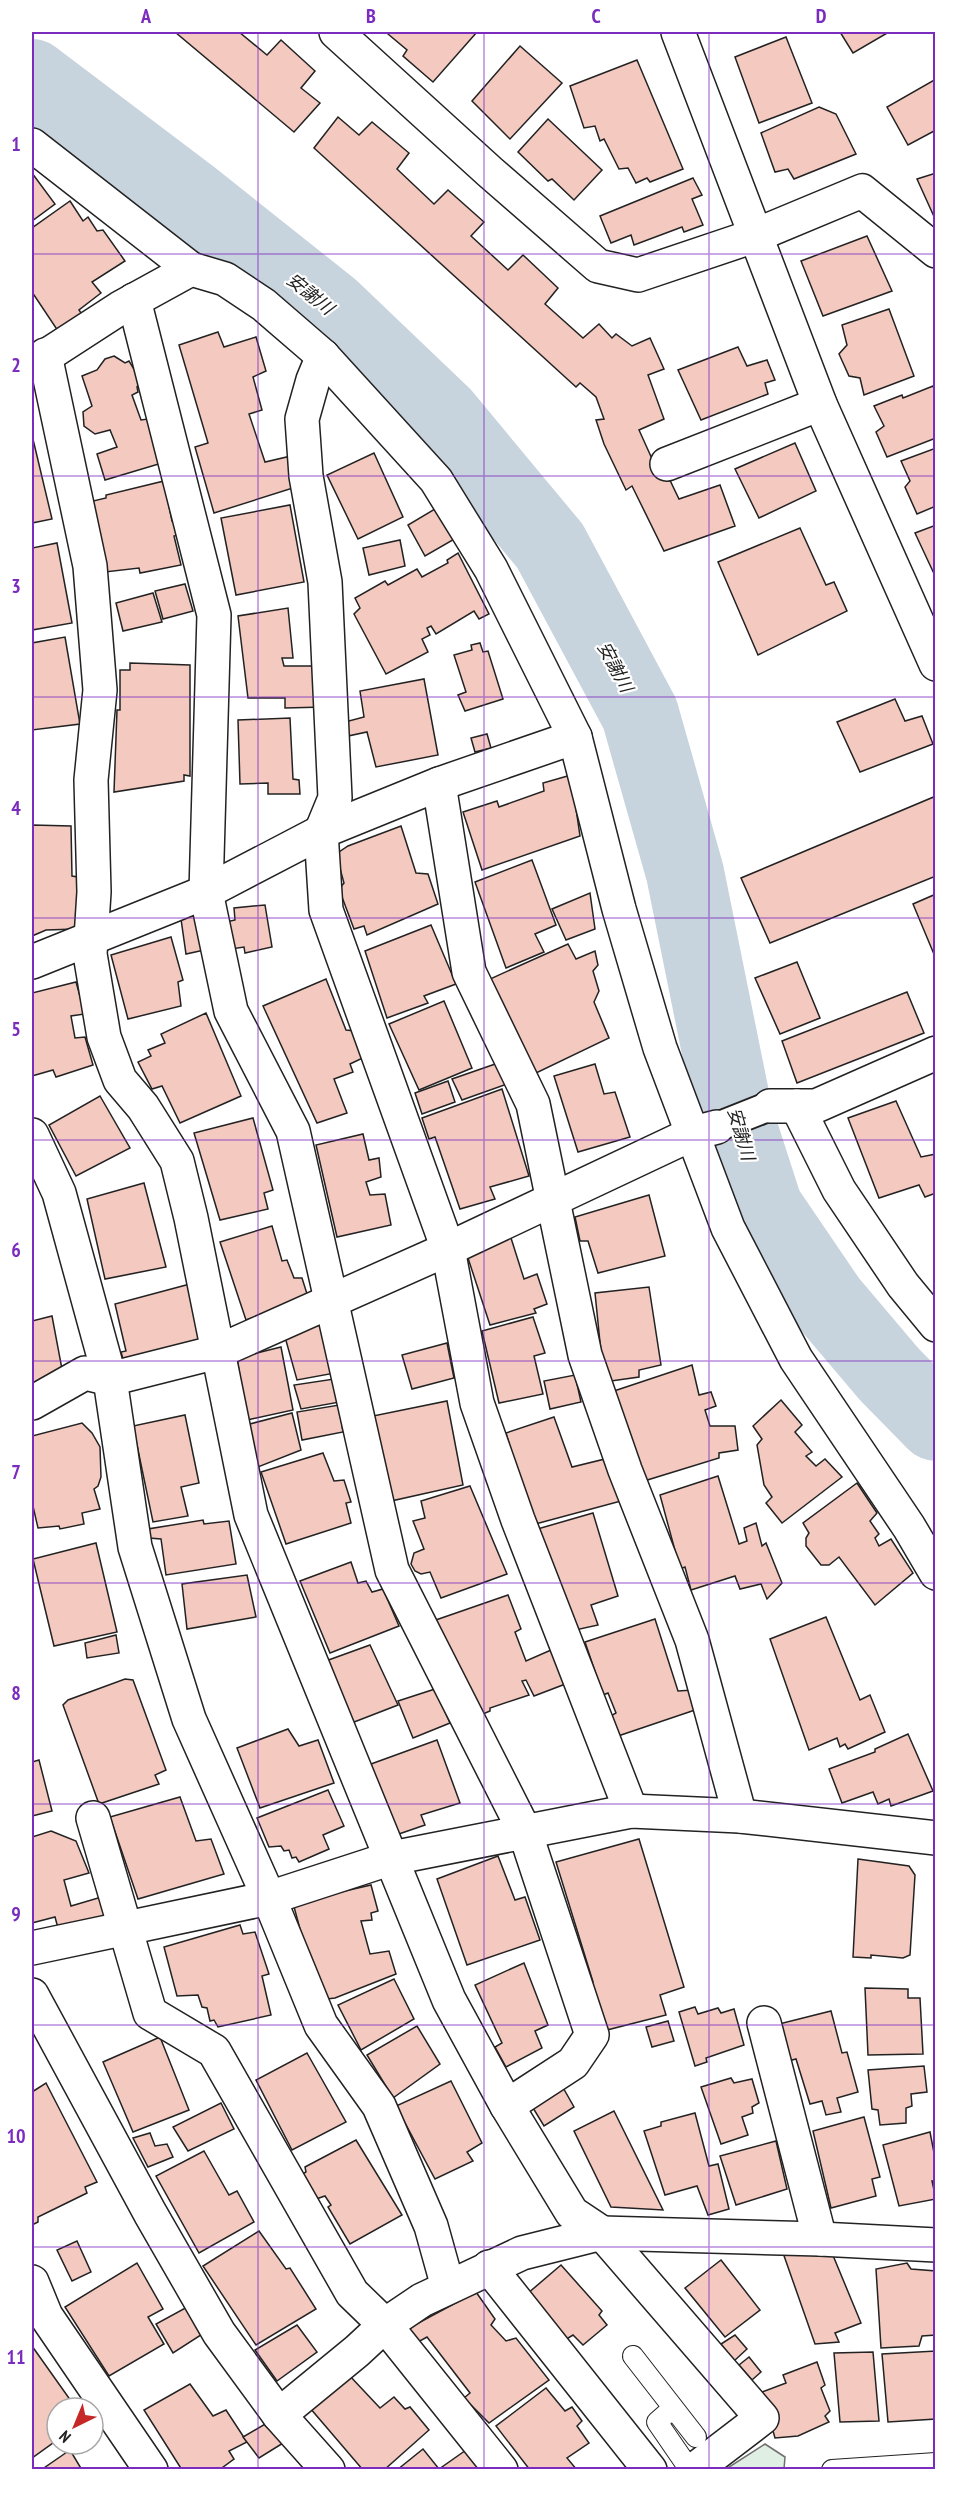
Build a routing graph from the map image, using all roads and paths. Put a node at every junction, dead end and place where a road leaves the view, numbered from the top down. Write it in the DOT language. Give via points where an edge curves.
graph roads {
  1 [pos="336,32"];
  2 [pos="678,32"];
  3 [pos="32,145"];
  4 [pos="754,236"];
  5 [pos="936,251"];
  6 [pos="191,269"];
  7 [pos="134,300"];
  8 [pos="323,356"];
  9 [pos="38,360"];
  10 [pos="820,404"];
  11 [pos="667,464"];
  12 [pos="934,655"];
  13 [pos="575,737"];
  14 [pos="440,784"];
  15 [pos="321,832"];
  16 [pos="206,892"];
  17 [pos="90,940"];
  18 [pos="32,962"];
  19 [pos="936,1053"];
  20 [pos="783,1106"];
  21 [pos="705,1130"];
  22 [pos="32,1135"];
  23 [pos="553,1199"];
  24 [pos="447,1249"];
  25 [pos="331,1301"];
  26 [pos="936,1325"];
  27 [pos="217,1352"];
  28 [pos="110,1379"];
  29 [pos="32,1403"];
  30 [pos="936,1574"];
  31 [pos="631,1811"];
  32 [pos="740,1816"];
  33 [pos="93,1818"];
  34 [pos="525,1832"];
  35 [pos="936,1838"];
  36 [pos="392,1858"];
  37 [pos="269,1898"];
  38 [pos="124,1930"];
  39 [pos="32,1948"];
  40 [pos="32,1995"];
  41 [pos="764,2023"];
  42 [pos="507,2106"];
  43 [pos="602,2233"];
  44 [pos="820,2239"];
  45 [pos="936,2245"];
  46 [pos="489,2267"];
  47 [pos="32,2283"];
  48 [pos="448,2287"];
  49 [pos="385,2325"];
  50 [pos="633,2356"];
  51 [pos="674,2408"];
  52 [pos="279,2415"];
  53 [pos="696,2437"];
  54 [pos="936,2463"];
  55 [pos="151,2469"];
  56 [pos="327,2469"];
  57 [pos="501,2469"];
  58 [pos="650,2469"];
  59 [pos="692,2469"];
  60 [pos="832,2469"];
  1 -- 4 [label="street" via="598,266 638,275"];
  2 -- 4 [label="street"];
  3 -- 6 [label="street"];
  4 -- 5 [label="street" via="862,191"];
  4 -- 10 [label="street"];
  6 -- 7 [label="street"];
  6 -- 8 [label="street" via="225,279 245,292"];
  7 -- 9 [label="street"];
  7 -- 16 [label="street" via="214,615"];
  8 -- 13 [label="street" via="436,480 491,569"];
  8 -- 15 [label="street" via="302,419 306,476 325,582 335,798"];
  9 -- 17 [label="street" via="73,478 90,566 100,690 91,780"];
  10 -- 11 [label="street"];
  10 -- 12 [label="street"];
  13 -- 14 [label="street"];
  13 -- 21 [label="street" via="660,1048"];
  14 -- 15 [label="street"];
  14 -- 23 [label="street" via="469,972 533,1104"];
  15 -- 16 [label="street"];
  15 -- 24 [label="street" via="326,910"];
  16 -- 17 [label="street"];
  16 -- 25 [label="street" via="231,1011 293,1131"];
  17 -- 18 [label="street"];
  17 -- 27 [label="street" via="104,1036 120,1080 143,1107 177,1161"];
  19 -- 20 [label="street" via="816,1106"];
  20 -- 21 [label="street"];
  20 -- 26 [label="street" via="903,1285"];
  21 -- 23 [label="street"];
  21 -- 30 [label="street" via="728,1228 796,1359 909,1527"];
  22 -- 28 [label="street" via="59,1192"];
  23 -- 24 [label="street"];
  23 -- 32 [label="street" via="585,1355 692,1640"];
  24 -- 25 [label="street"];
  24 -- 31 [label="street" via="477,1403"];
  25 -- 27 [label="street"];
  25 -- 34 [label="street" via="392,1570"];
  27 -- 28 [label="street"];
  27 -- 36 [label="street" via="251,1515"];
  28 -- 29 [label="street" via="85,1373"];
  28 -- 37 [label="street" via="135,1547 189,1719"];
  31 -- 32 [label="street"];
  31 -- 34 [label="street"];
  32 -- 35 [label="street"];
  33 -- 38 [label="street"];
  34 -- 36 [label="street"];
  34 -- 42 [label="street" via="592,2035 573,2063"];
  36 -- 37 [label="street"];
  36 -- 42 [label="street" via="449,2000"];
  37 -- 38 [label="street"];
  37 -- 48 [label="street" via="321,2025 379,2106 431,2226"];
  38 -- 39 [label="street"];
  38 -- 49 [label="street" via="150,2013 214,2051 352,2293"];
  40 -- 52 [label="street" via="219,2333"];
  41 -- 44 [label="street"];
  42 -- 43 [label="street" via="573,2213"];
  43 -- 44 [label="street"];
  43 -- 46 [label="street" via="522,2253"];
  43 -- 59 [label="street" via="762,2418"];
  44 -- 45 [label="street"];
  46 -- 48 [label="street"];
  46 -- 58 [label="street"];
  47 -- 55 [label="street" via="46,2316"];
  48 -- 49 [label="street"];
  49 -- 52 [label="street"];
  49 -- 57 [label="street"];
  50 -- 51 [label="lane"];
  51 -- 53 [label="lane"];
  51 -- 59 [label="lane" via="657,2422"];
  52 -- 56 [label="street"];
  54 -- 60 [label="lane"];
}
